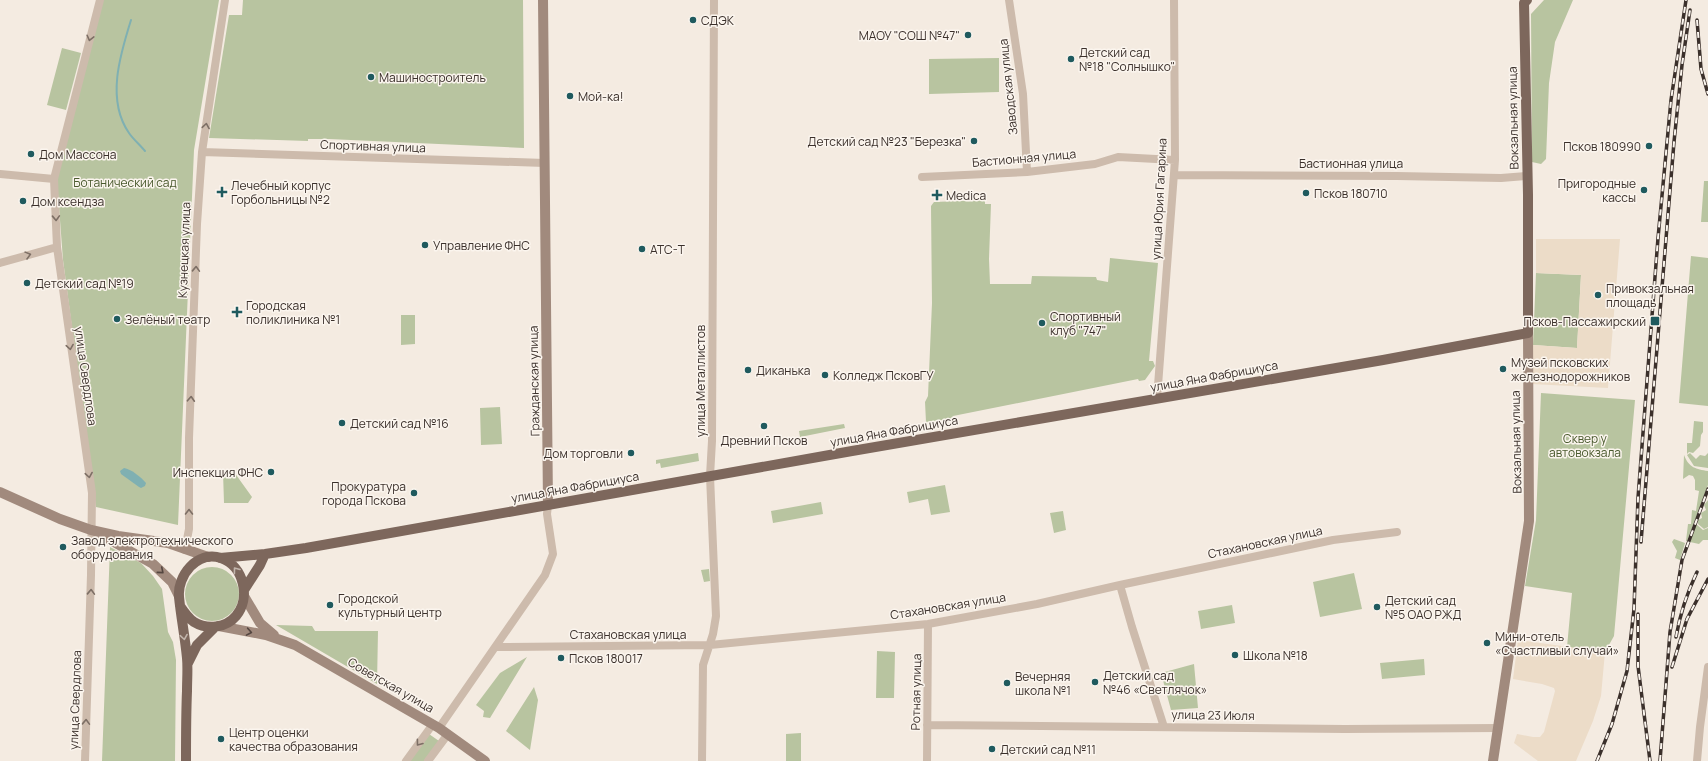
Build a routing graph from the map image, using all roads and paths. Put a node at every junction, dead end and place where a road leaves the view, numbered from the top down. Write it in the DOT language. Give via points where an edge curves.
graph roads {
  1 [pos="100,0"];
  2 [pos="226,0"];
  3 [pos="543,0"];
  4 [pos="714,0"];
  5 [pos="1009,0"];
  6 [pos="1174,0"];
  7 [pos="1525,1"];
  8 [pos="202,152"];
  9 [pos="1175,160"];
  10 [pos="545,163"];
  11 [pos="1027,172"];
  12 [pos="0,174"];
  13 [pos="1174,175"];
  14 [pos="1527,176"];
  15 [pos="922,177"];
  16 [pos="54,179"];
  17 [pos="57,247"];
  18 [pos="0,262"];
  19 [pos="1528,333"];
  20 [pos="1157,398"];
  21 [pos="710,476"];
  22 [pos="0,492"];
  23 [pos="548,505"];
  24 [pos="91,530"];
  25 [pos="1396,532"];
  26 [pos="185,550"];
  27 [pos="265,554"];
  28 [pos="208,557"];
  29 [pos="220,558"];
  30 [pos="1120,585"];
  31 [pos="244,593"];
  32 [pos="180,601"];
  33 [pos="928,624"];
  34 [pos="217,627"];
  35 [pos="279,639"];
  36 [pos="710,645"];
  37 [pos="497,647"];
  38 [pos="187,667"];
  39 [pos="1708,667"];
  40 [pos="1707,682"];
  41 [pos="927,725"];
  42 [pos="1164,727"];
  43 [pos="1498,728"];
  44 [pos="440,729"];
  45 [pos="85,761"];
  46 [pos="186,761"];
  47 [pos="406,761"];
  48 [pos="428,761"];
  49 [pos="484,761"];
  50 [pos="702,761"];
  51 [pos="927,761"];
  52 [pos="1493,761"];
  53 [pos="1697,761"];
  1 -- 16 [label="street, улица Свердлова, one-way"];
  8 -- 2 [label="street, Кузнецкая улица, one-way"];
  3 -- 10 [label="street, Гражданская улица"];
  4 -- 21 [label="street, улица Металлистов"];
  5 -- 11 [label="street, Заводская улица" via="1023,94"];
  6 -- 9 [label="street, улица Юрия Гагарина"];
  7 -- 14 [label="main road, Вокзальная улица"];
  8 -- 10 [label="street, Спортивная улица"];
  26 -- 8 [label="street, Кузнецкая улица, one-way" via="189,529 189,438"];
  9 -- 11 [label="street, Бастионная улица" via="1118,157 1095,164"];
  9 -- 13 [label="street, улица Юрия Гагарина"];
  10 -- 23 [label="street, Гражданская улица"];
  11 -- 15 [label="street, Бастионная улица"];
  12 -- 16 [label="street"];
  13 -- 14 [label="street, Бастионная улица" via="1501,178"];
  13 -- 20 [label="street, улица Юрия Гагарина"];
  14 -- 19 [label="main road, Вокзальная улица"];
  16 -- 17 [label="street, улица Свердлова, one-way"];
  18 -- 17 [label="street, one-way"];
  17 -- 24 [label="street, улица Свердлова, one-way" via="92,493"];
  19 -- 20 [label="main road, улица Яна Фабрициуса"];
  19 -- 43 [label="street, Вокзальная улица" via="1529,521"];
  20 -- 21 [label="main road, улица Яна Фабрициуса"];
  21 -- 23 [label="main road, улица Яна Фабрициуса"];
  21 -- 36 [label="street, улица Металлистов" via="716,616"];
  22 -- 24 [label="street"];
  23 -- 27 [label="main road, улица Яна Фабрициуса"];
  23 -- 37 [label="street, Гражданская улица" via="553,554 551,564"];
  24 -- 26 [label="street" via="168,543"];
  24 -- 32 [label="street, one-way" via="153,564 172,582"];
  45 -- 24 [label="street, улица Свердлова, one-way"];
  25 -- 30 [label="street, Стахановская улица" via="1333,540"];
  26 -- 28 [label="street"];
  27 -- 29 [label="main road, улица Яна Фабрициуса"];
  27 -- 31 [label="main road"];
  28 -- 29 [label="main road"];
  28 -- 32 [label="main road" via="186,571 179,585"];
  31 -- 29 [label="main road, one-way" via="239,574 234,567"];
  30 -- 33 [label="street, Стахановская улица" via="1037,604"];
  30 -- 42 [label="street"];
  31 -- 34 [label="main road" via="243,604 234,618"];
  31 -- 35 [label="street, Советская улица" via="260,623"];
  32 -- 34 [label="main road" via="187,616 195,622"];
  32 -- 38 [label="main road, one-way"];
  33 -- 36 [label="street, Стахановская улица"];
  33 -- 41 [label="street, Ротная улица"];
  34 -- 35 [label="street, Советская улица, one-way"];
  34 -- 38 [label="main road" via="193,650"];
  35 -- 44 [label="street, Советская улица" via="329,664"];
  36 -- 37 [label="street, Стахановская улица"];
  36 -- 50 [label="street, улица Металлистов" via="703,665"];
  37 -- 44 [label="street, Гражданская улица"];
  38 -- 46 [label="main road"];
  39 -- 40 [label="street"];
  40 -- 53 [label="street"];
  41 -- 42 [label="street, улица 23 Июля"];
  41 -- 51 [label="street, Ротная улица"];
  42 -- 43 [label="street, улица 23 Июля"];
  43 -- 52 [label="street, Вокзальная улица"];
  44 -- 47 [label="street, Гражданская улица, one-way"];
  44 -- 48 [label="street, Гражданская улица"];
  44 -- 49 [label="street, Советская улица"];
}
